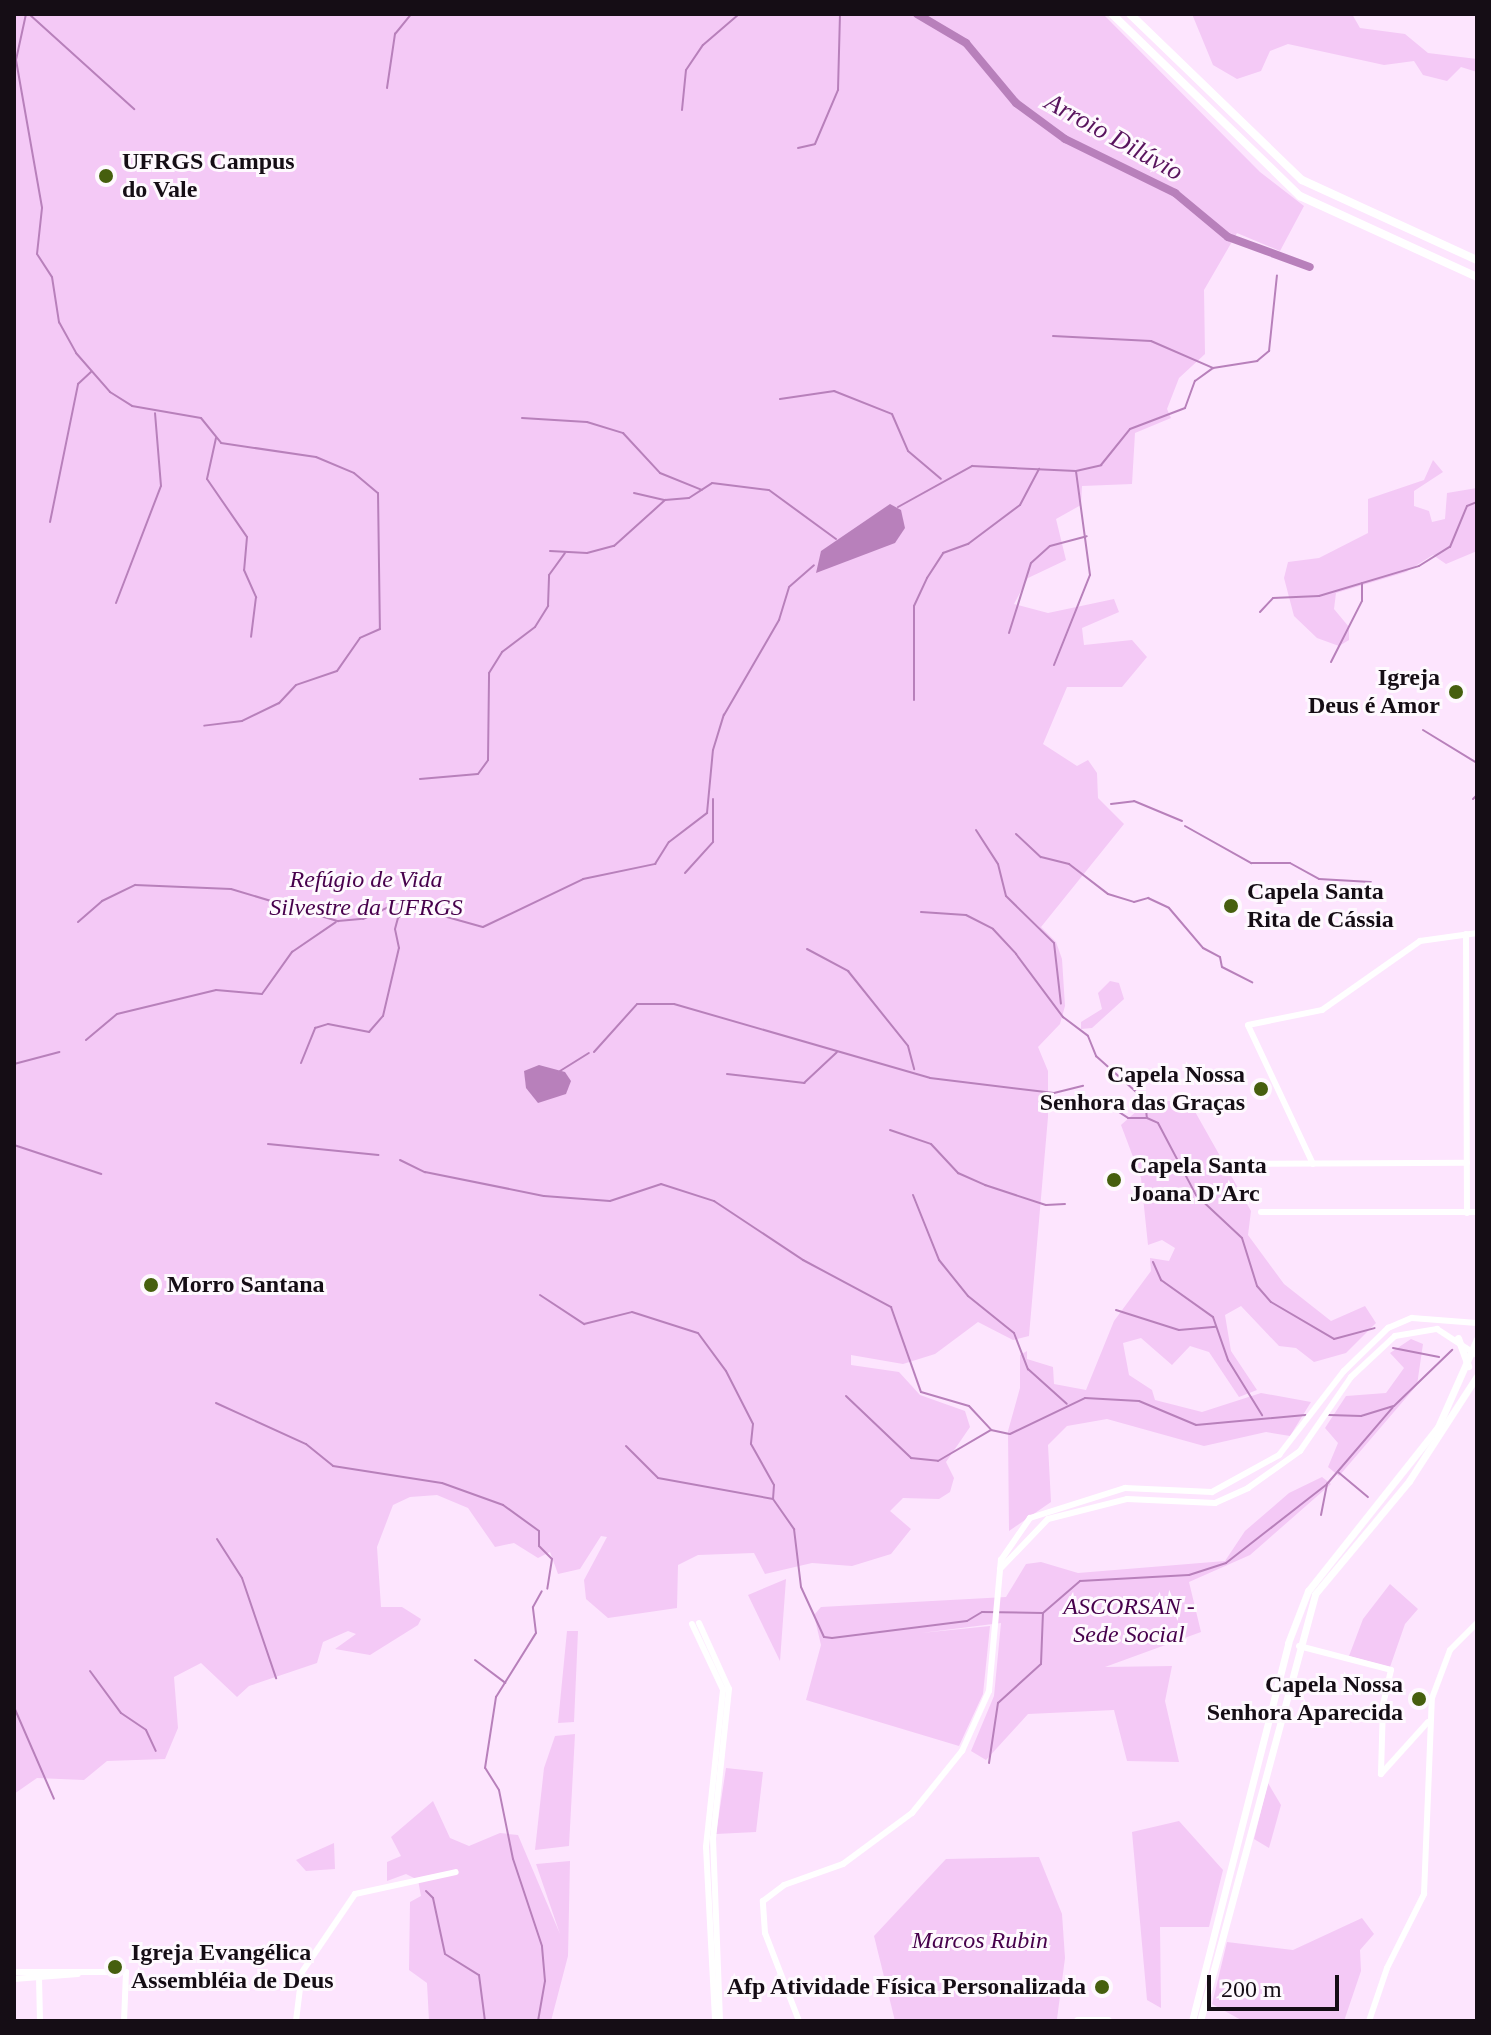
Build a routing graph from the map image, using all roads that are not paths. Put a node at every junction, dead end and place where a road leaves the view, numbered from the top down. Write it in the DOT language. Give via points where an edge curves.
graph roads {
  1 [pos="1112,14"];
  2 [pos="1130,14"];
  3 [pos="1477,260"];
  4 [pos="1477,277"];
  5 [pos="1477,933"];
  6 [pos="1466,934"];
  7 [pos="1467,1163"];
  8 [pos="1238,1164"];
  9 [pos="1313,1164"];
  10 [pos="1261,1212"];
  11 [pos="1477,1212"];
  12 [pos="1467,1213"];
  13 [pos="1454,1322"];
  14 [pos="1477,1323"];
  15 [pos="1454,1336"];
  16 [pos="1477,1339"];
  17 [pos="1476,1353"];
  18 [pos="1468,1369"];
  19 [pos="1477,1376"];
  20 [pos="1243,1479"];
  21 [pos="1162,1488"];
  22 [pos="1248,1488"];
  23 [pos="1162,1498"];
  24 [pos="1000,1569"];
  25 [pos="1477,1623"];
  26 [pos="695,1624"];
  27 [pos="1291,1633"];
  28 [pos="1288,1643"];
  29 [pos="1298,1646"];
  30 [pos="1294,1657"];
  31 [pos="1428,1722"];
  32 [pos="456,1872"];
  33 [pos="1214,1927"];
  34 [pos="1224,1930"];
  35 [pos="14,1972"];
  36 [pos="39,1975"];
  37 [pos="14,1979"];
  38 [pos="40,2021"];
  39 [pos="124,2021"];
  40 [pos="296,2021"];
  41 [pos="717,2021"];
  42 [pos="799,2021"];
  43 [pos="1078,2021"];
  44 [pos="1108,2021"];
  45 [pos="1192,2021"];
  46 [pos="1200,2021"];
  47 [pos="1369,2021"];
  1 -- 4 [label="main road" via="1300,196"];
  2 -- 3 [label="main road" via="1302,180"];
  5 -- 6 [label="street"];
  6 -- 7 [label="street"];
  6 -- 9 [label="street" via="1420,941 1322,1010 1248,1025"];
  7 -- 9 [label="street"];
  7 -- 12 [label="street"];
  8 -- 9 [label="street"];
  10 -- 12 [label="street"];
  11 -- 12 [label="street"];
  13 -- 14 [label="street"];
  13 -- 15 [label="street"];
  13 -- 20 [label="street" via="1412,1318 1388,1328 1344,1371 1291,1443"];
  15 -- 17 [label="street"];
  15 -- 18 [label="main road"];
  15 -- 22 [label="street" via="1414,1328 1395,1336 1351,1377 1300,1451"];
  16 -- 17 [label="main road"];
  17 -- 18 [label="main road"];
  18 -- 27 [label="main road" via="1398,1485 1321,1570"];
  19 -- 29 [label="main road" via="1409,1481 1327,1575"];
  20 -- 21 [label="street" via="1212,1492"];
  20 -- 22 [label="street"];
  21 -- 23 [label="street"];
  21 -- 24 [label="street" via="1125,1488 1044,1510 1030,1518"];
  22 -- 23 [label="street" via="1215,1503"];
  23 -- 24 [label="street" via="1127,1499 1048,1519"];
  24 -- 42 [label="street" via="989,1691 962,1751 912,1813 843,1864 784,1885 763,1901 765,1933"];
  25 -- 31 [label="street" via="1450,1650"];
  26 -- 41 [label="street" via="723,1690 706,1838"];
  27 -- 28 [label="main road"];
  27 -- 29 [label="main road"];
  28 -- 30 [label="main road"];
  28 -- 33 [label="main road"];
  29 -- 30 [label="main road"];
  29 -- 31 [label="street" via="1391,1670 1381,1774"];
  30 -- 34 [label="main road"];
  31 -- 47 [label="street" via="1424,1894 1387,1968"];
  32 -- 40 [label="street" via="355,1894 302,1972"];
  33 -- 34 [label="main road"];
  33 -- 45 [label="main road"];
  34 -- 46 [label="main road"];
  35 -- 36 [label="street"];
  36 -- 37 [label="street"];
  36 -- 38 [label="street"];
  36 -- 39 [label="street" via="126,1972"];
  43 -- 44 [label="main road"];
}
